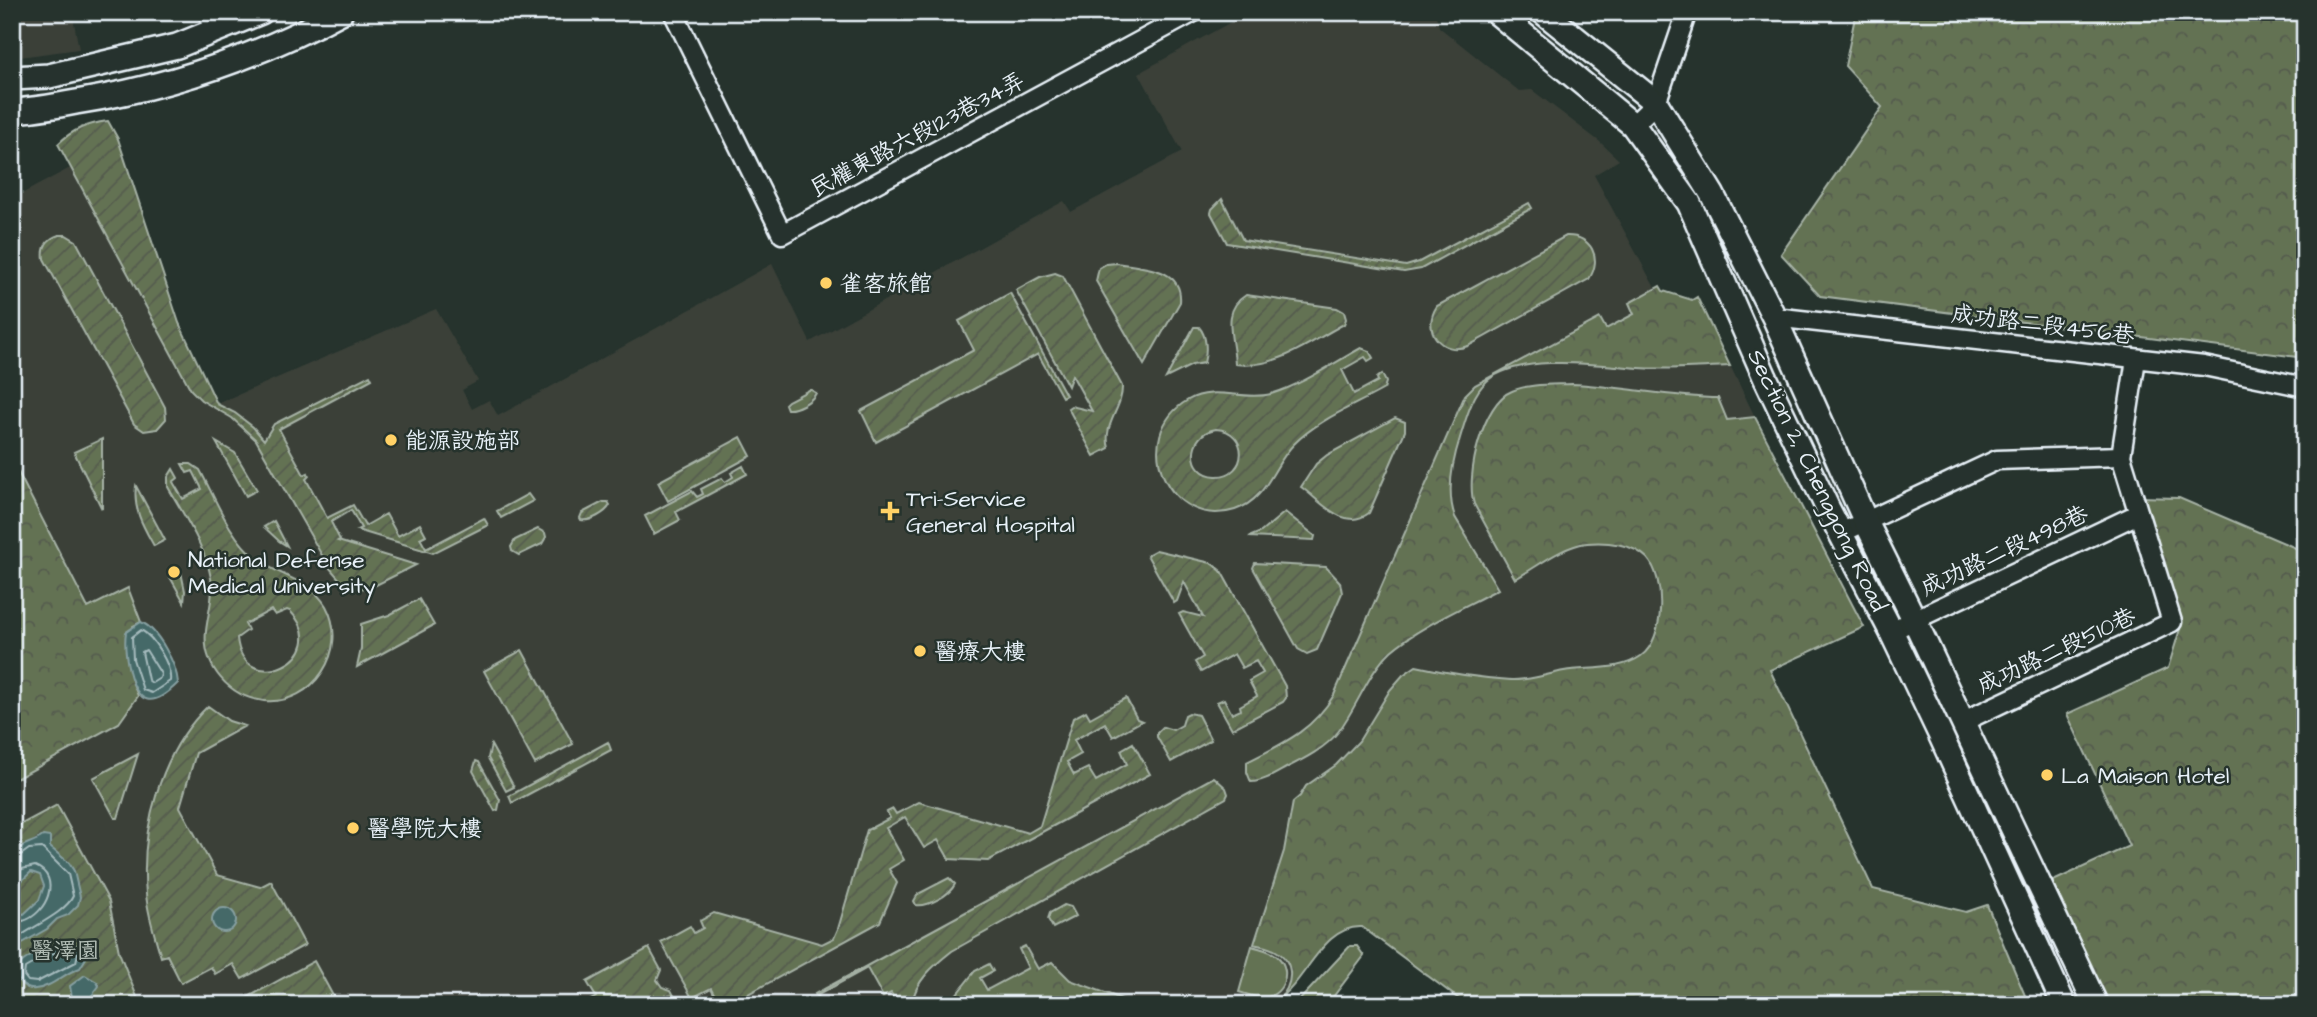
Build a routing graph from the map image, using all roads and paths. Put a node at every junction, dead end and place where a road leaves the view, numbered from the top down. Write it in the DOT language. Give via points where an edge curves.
graph roads {
  1 [pos="261,12"];
  2 [pos="341,12"];
  3 [pos="673,12"];
  4 [pos="1194,12"];
  5 [pos="1496,12"];
  6 [pos="1543,12"];
  7 [pos="1687,12"];
  8 [pos="212,21"];
  9 [pos="12,79"];
  10 [pos="1656,103"];
  11 [pos="12,111"];
  12 [pos="1633,125"];
  13 [pos="1774,317"];
  14 [pos="2136,359"];
  15 [pos="2305,387"];
  16 [pos="2121,456"];
  17 [pos="2138,514"];
  18 [pos="1865,520"];
  19 [pos="1841,533"];
  20 [pos="1914,619"];
  21 [pos="1891,631"];
  22 [pos="1962,722"];
  23 [pos="2064,1005"];
  24 [pos="2096,1005"];
  1 -- 8 [label="main road"];
  2 -- 11 [label="main road" via="297,36 208,71 115,96"];
  3 -- 4 [label="street, 民權東路六段123巷34弄" via="782,234"];
  5 -- 12 [label="main road, Section 2, Chenggong Road"];
  6 -- 10 [label="main road, Section 2, Chenggong Road"];
  7 -- 10 [label="street"];
  8 -- 9 [label="main road" via="177,46 49,76"];
  10 -- 12 [label="street"];
  10 -- 13 [label="main road, Section 2, Chenggong Road" via="1712,194"];
  12 -- 19 [label="main road, Section 2, Chenggong Road" via="1689,204 1765,377"];
  13 -- 14 [label="street, 成功路二段456巷"];
  13 -- 18 [label="main road, Section 2, Chenggong Road"];
  14 -- 15 [label="street, 成功路二段456巷" via="2204,366"];
  14 -- 16 [label="street"];
  16 -- 17 [label="street"];
  16 -- 18 [label="street" via="1997,460"];
  17 -- 20 [label="street, 成功路二段498巷"];
  17 -- 22 [label="street, 成功路二段510巷" via="2172,622"];
  18 -- 19 [label="street"];
  18 -- 20 [label="main road, Section 2, Chenggong Road"];
  19 -- 21 [label="main road, Section 2, Chenggong Road"];
  20 -- 21 [label="street, 成功路二段498巷"];
  20 -- 22 [label="main road, Section 2, Chenggong Road"];
  21 -- 23 [label="main road, Section 2, Chenggong Road"];
  22 -- 24 [label="main road, Section 2, Chenggong Road"];
}
